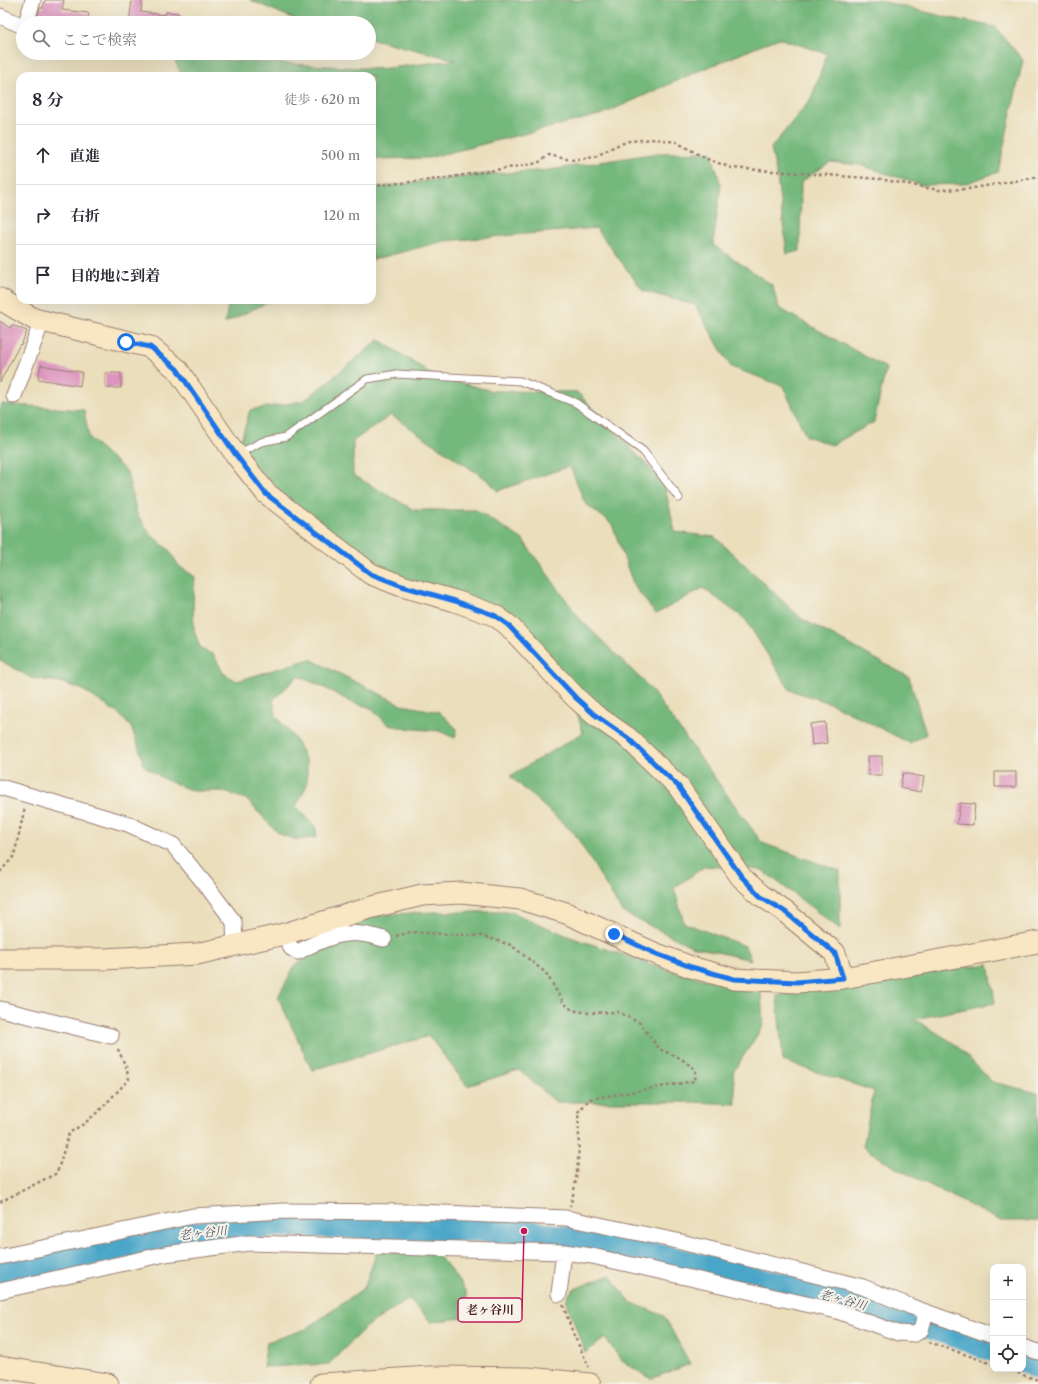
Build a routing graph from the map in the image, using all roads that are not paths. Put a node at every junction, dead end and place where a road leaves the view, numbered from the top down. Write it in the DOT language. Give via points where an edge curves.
graph roads {
  1 [pos="33,0"];
  2 [pos="0,16"];
  3 [pos="28,16"];
  4 [pos="16,23"];
  5 [pos="0,299"];
  6 [pos="42,321"];
  7 [pos="14,396"];
  8 [pos="236,455"];
  9 [pos="679,498"];
  10 [pos="0,787"];
  11 [pos="284,934"];
  12 [pos="384,939"];
  13 [pos="1038,942"];
  14 [pos="235,946"];
  15 [pos="0,959"];
  16 [pos="843,978"];
  17 [pos="0,1009"];
  18 [pos="111,1036"];
  19 [pos="564,1252"];
  20 [pos="0,1257"];
  21 [pos="0,1291"];
  22 [pos="559,1294"];
  23 [pos="926,1312"];
  24 [pos="990,1335"];
  25 [pos="1026,1348"];
  26 [pos="1038,1352"];
  27 [pos="0,1367"];
  28 [pos="590,1378"];
  29 [pos="108,1384"];
  30 [pos="321,1384"];
  1 -- 3 [label="street"];
  2 -- 4 [label="street"];
  5 -- 6 [label="street"];
  6 -- 7 [label="street"];
  6 -- 8 [label="street" via="150,347 177,369"];
  8 -- 9 [label="lane" via="261,442 286,437 367,379 397,374 520,381 576,403 643,451"];
  8 -- 16 [label="street" via="266,494 371,574 494,615 508,625 576,698 628,738 678,786 741,876 760,896 784,911 835,953"];
  10 -- 14 [label="street" via="128,824 173,845 234,922"];
  11 -- 12 [label="street" via="291,948 298,952 311,944 347,934 363,934"];
  11 -- 14 [label="street"];
  11 -- 16 [label="street" via="422,895 461,893 520,900 566,913 654,953 734,979 797,982"];
  13 -- 16 [label="street"];
  14 -- 15 [label="street" via="197,954 112,959"];
  17 -- 18 [label="street"];
  19 -- 21 [label="street" via="249,1243 165,1254"];
  19 -- 22 [label="street"];
  19 -- 23 [label="street" via="829,1309 898,1333 915,1334 921,1330"];
  20 -- 23 [label="street" via="193,1216 284,1211 417,1212 566,1218 677,1241 863,1287"];
  23 -- 24 [label="street"];
  25 -- 26 [label="street"];
  27 -- 29 [label="street"];
  28 -- 30 [label="street" via="430,1377"];
}
